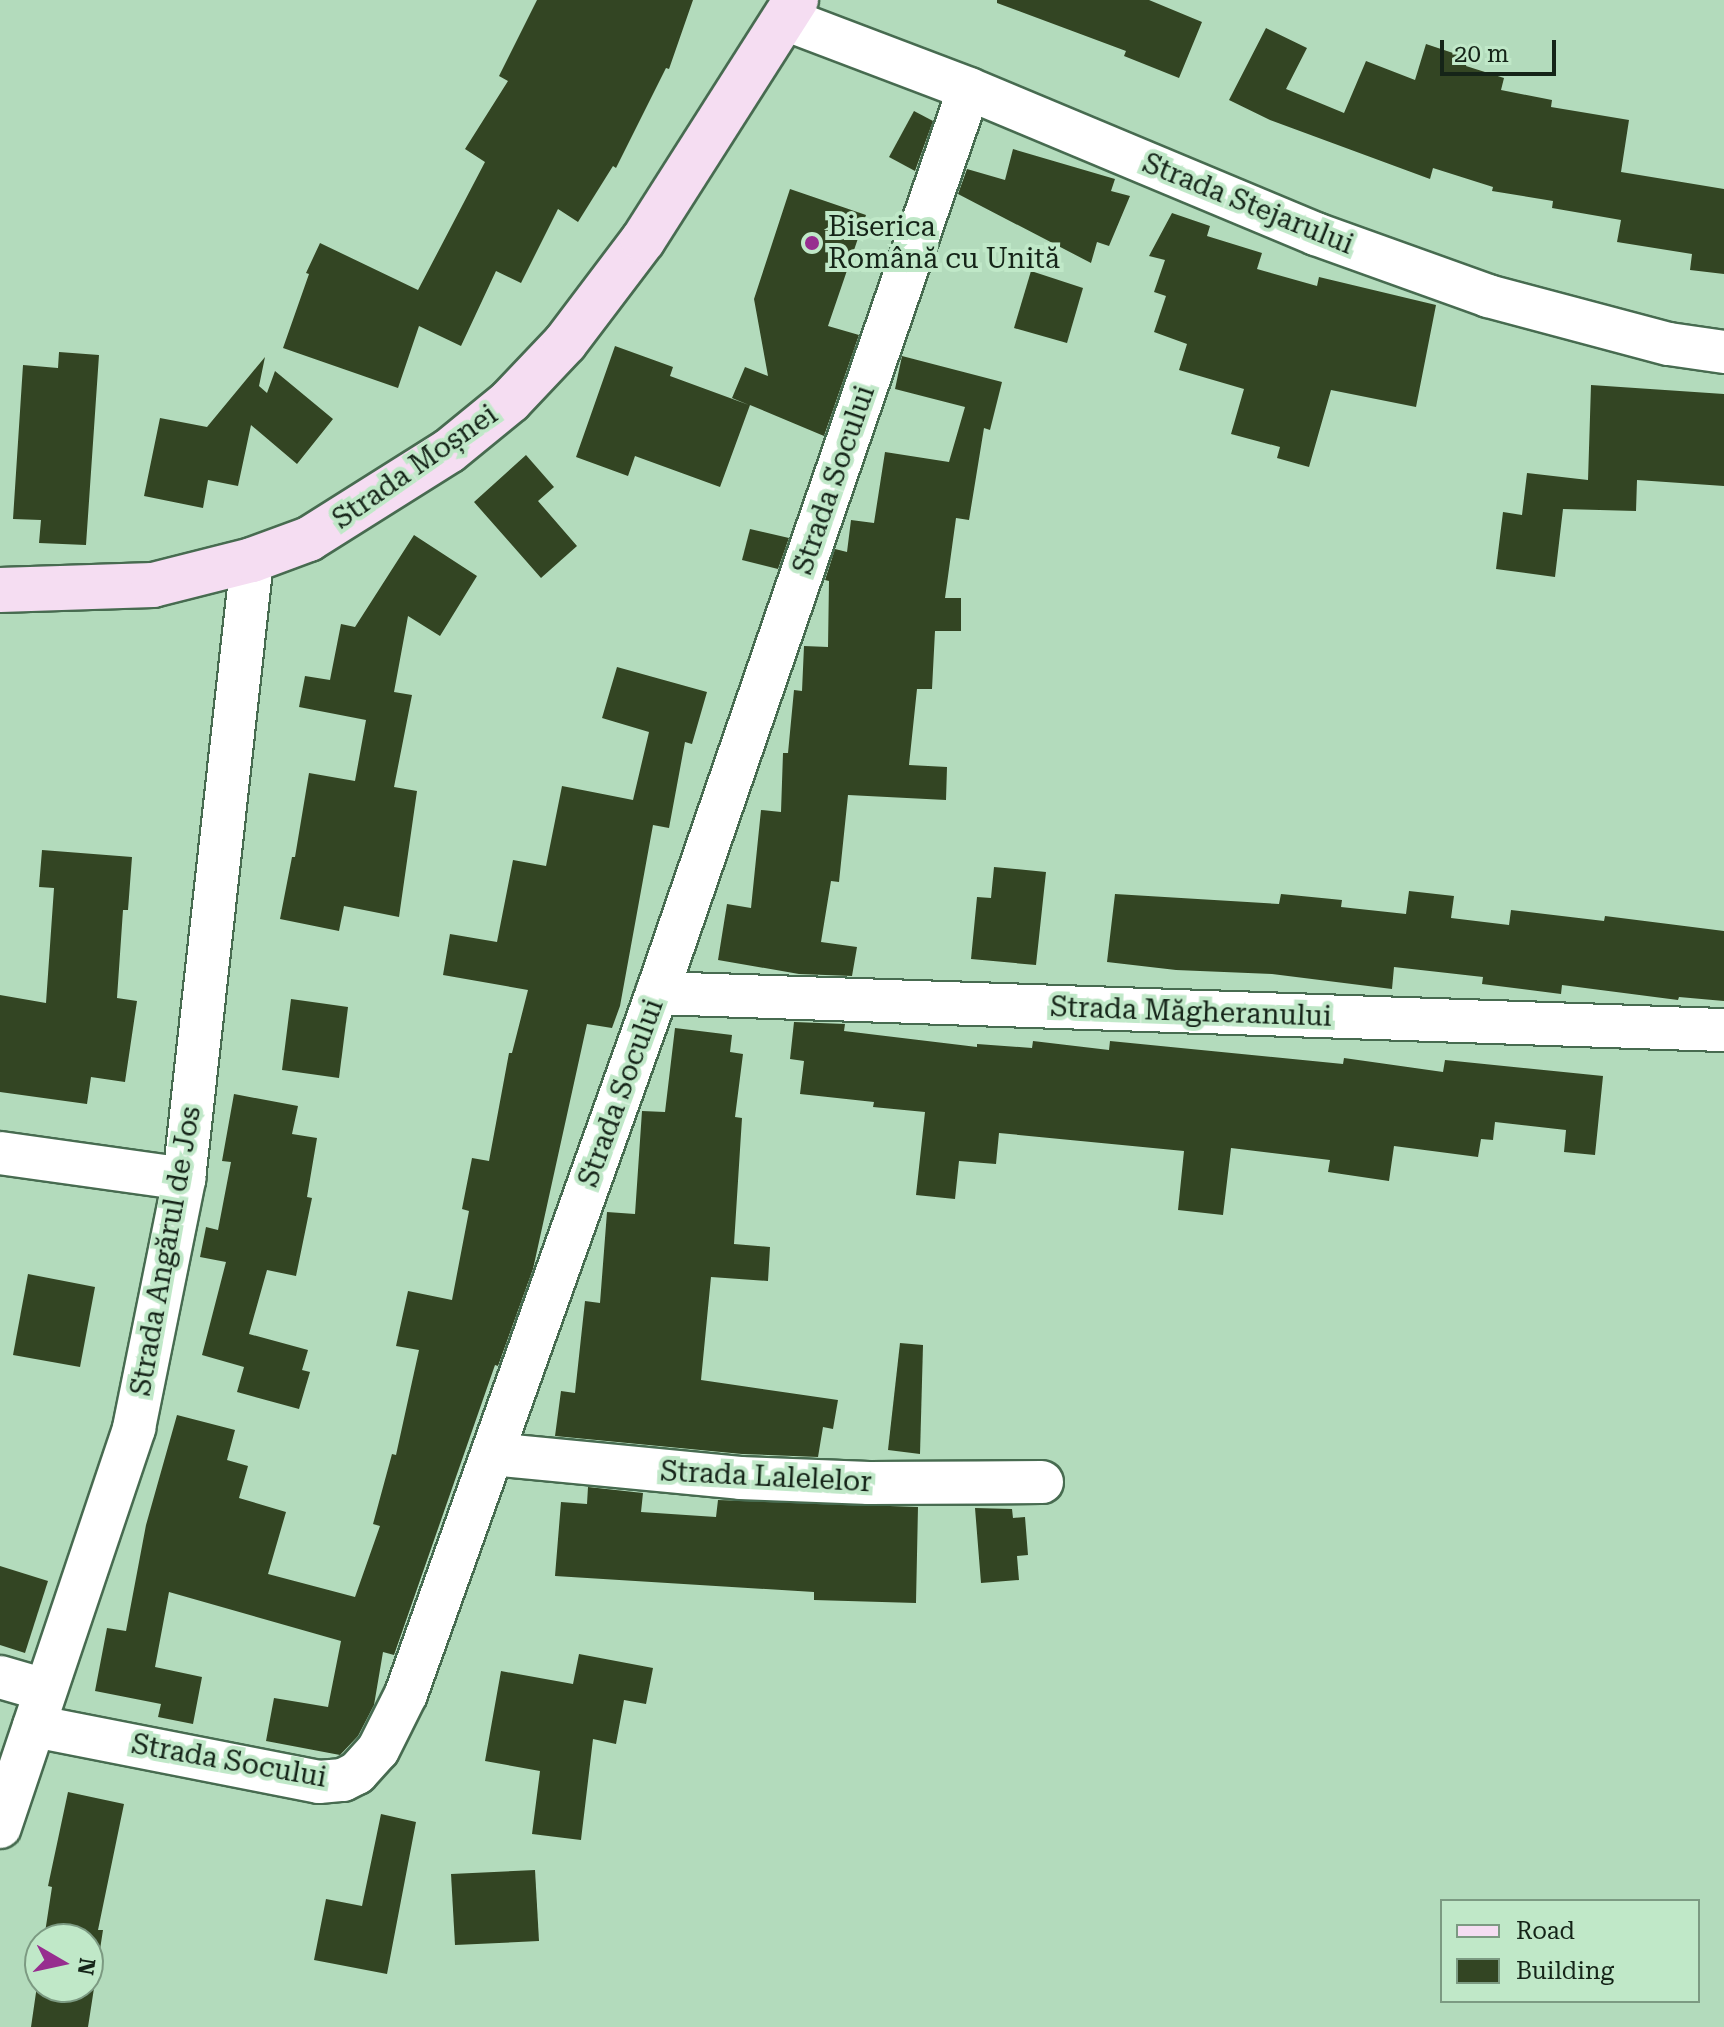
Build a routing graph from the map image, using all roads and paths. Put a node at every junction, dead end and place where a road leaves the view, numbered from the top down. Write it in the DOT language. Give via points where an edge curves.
graph roads {
  1 [pos="790,9"];
  2 [pos="969,89"];
  3 [pos="1724,352"];
  4 [pos="252,560"];
  5 [pos="0,590"];
  6 [pos="657,993"];
  7 [pos="1724,1030"];
  8 [pos="0,1153"];
  9 [pos="184,1179"];
  10 [pos="492,1454"];
  11 [pos="1042,1482"];
  12 [pos="0,1677"];
  13 [pos="40,1708"];
  14 [pos="0,1827"];
  1 -- 2 [label="street, Strada Stejarului"];
  1 -- 4 [label="main road, Strada Moșnei" via="643,240 565,343 510,401 449,451 309,539"];
  2 -- 3 [label="street, Strada Stejarului" via="1316,234 1488,296 1669,344"];
  2 -- 6 [label="street, Strada Socului"];
  4 -- 5 [label="main road, Strada Moșnei" via="153,585"];
  4 -- 9 [label="street, Strada Angărul de Jos"];
  6 -- 7 [label="street, Strada Măgheranului"];
  6 -- 10 [label="street, Strada Socului"];
  8 -- 9 [label="street"];
  9 -- 13 [label="street, Strada Angărul de Jos" via="134,1428"];
  10 -- 11 [label="street, Strada Lalelelor" via="740,1478"];
  10 -- 13 [label="street, Strada Socului" via="406,1694 378,1750 357,1773 319,1782"];
  12 -- 13 [label="street, Strada Socului"];
  13 -- 14 [label="street, Strada Angărul de Jos"];
}
